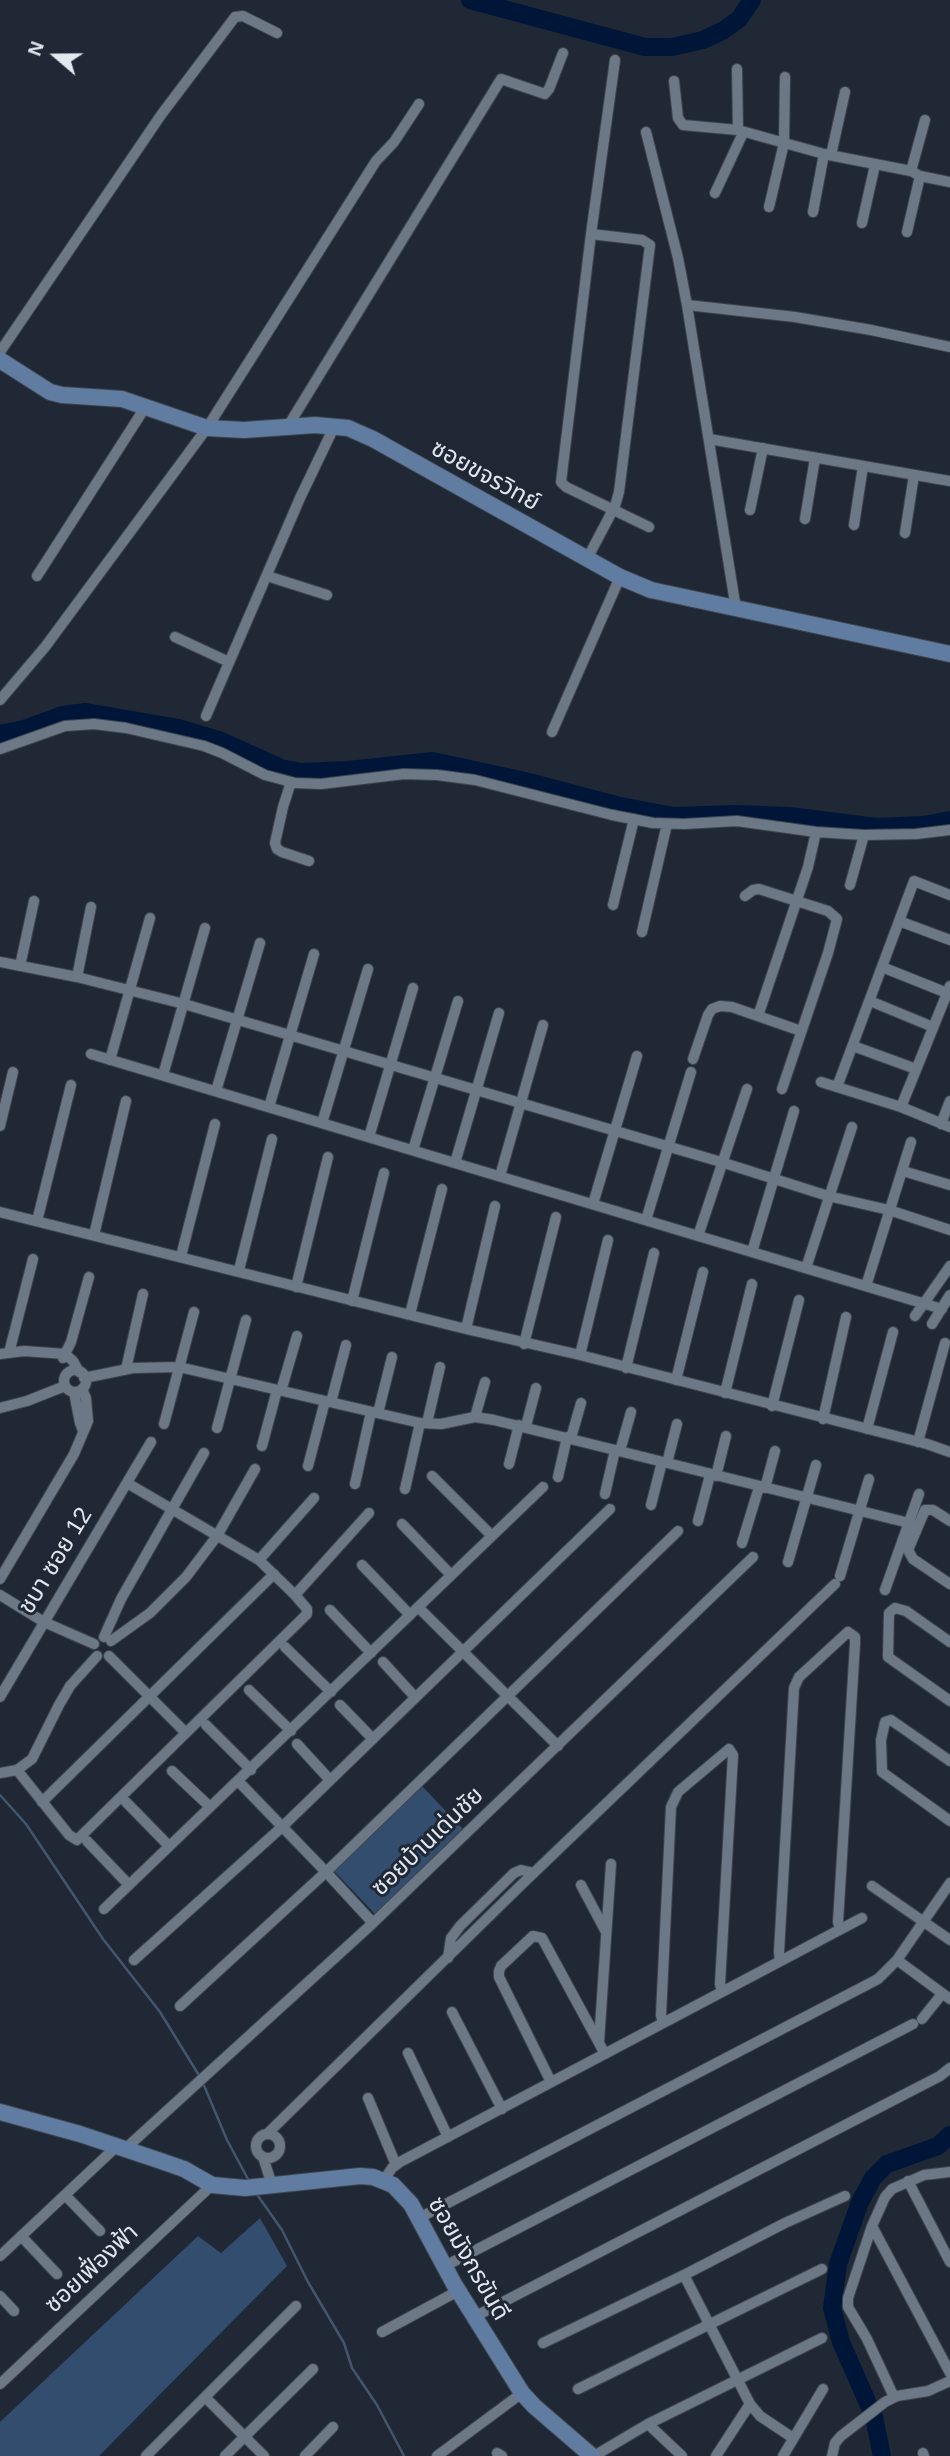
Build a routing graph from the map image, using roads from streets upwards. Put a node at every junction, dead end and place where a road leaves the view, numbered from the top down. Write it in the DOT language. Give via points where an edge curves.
graph roads {
  1 [pos="277,33"];
  2 [pos="563,53"];
  3 [pos="615,60"];
  4 [pos="737,69"];
  5 [pos="785,77"];
  6 [pos="674,81"];
  7 [pos="845,92"];
  8 [pos="419,104"];
  9 [pos="925,120"];
  10 [pos="741,131"];
  11 [pos="646,132"];
  12 [pos="784,144"];
  13 [pos="828,154"];
  14 [pos="875,165"];
  15 [pos="915,174"];
  16 [pos="950,181"];
  17 [pos="715,192"];
  18 [pos="769,207"];
  19 [pos="813,212"];
  20 [pos="862,223"];
  21 [pos="906,232"];
  22 [pos="592,234"];
  23 [pos="687,305"];
  24 [pos="950,347"];
  25 [pos="0,352"];
  26 [pos="0,360"];
  27 [pos="146,406"];
  28 [pos="335,425"];
  29 [pos="288,426"];
  30 [pos="207,428"];
  31 [pos="709,439"];
  32 [pos="762,448"];
  33 [pos="816,458"];
  34 [pos="863,466"];
  35 [pos="914,475"];
  36 [pos="950,481"];
  37 [pos="750,510"];
  38 [pos="613,511"];
  39 [pos="805,519"];
  40 [pos="854,525"];
  41 [pos="649,527"];
  42 [pos="905,533"];
  43 [pos="587,559"];
  44 [pos="37,576"];
  45 [pos="267,576"];
  46 [pos="620,577"];
  47 [pos="327,594"];
  48 [pos="736,609"];
  49 [pos="175,637"];
  50 [pos="950,654"];
  51 [pos="229,662"];
  52 [pos="0,700"];
  53 [pos="206,716"];
  54 [pos="552,732"];
  55 [pos="0,749"];
  56 [pos="291,782"];
  57 [pos="634,819"];
  58 [pos="667,824"];
  59 [pos="950,830"];
  60 [pos="816,832"];
  61 [pos="864,835"];
  62 [pos="309,861"];
  63 [pos="850,885"];
  64 [pos="950,895"];
  65 [pos="745,897"];
  66 [pos="34,901"];
  67 [pos="797,901"];
  68 [pos="613,905"];
  69 [pos="91,907"];
  70 [pos="150,918"];
  71 [pos="900,921"];
  72 [pos="205,928"];
  73 [pos="642,932"];
  74 [pos="950,940"];
  75 [pos="260,943"];
  76 [pos="314,954"];
  77 [pos="0,962"];
  78 [pos="20,966"];
  79 [pos="882,967"];
  80 [pos="368,969"];
  81 [pos="77,977"];
  82 [pos="413,988"];
  83 [pos="949,989"];
  84 [pos="130,990"];
  85 [pos="458,1001"];
  86 [pos="870,1001"];
  87 [pos="184,1004"];
  88 [pos="499,1013"];
  89 [pos="758,1016"];
  90 [pos="237,1020"];
  91 [pos="543,1026"];
  92 [pos="933,1027"];
  93 [pos="801,1031"];
  94 [pos="290,1036"];
  95 [pos="853,1046"];
  96 [pos="344,1051"];
  97 [pos="91,1054"];
  98 [pos="637,1056"];
  99 [pos="692,1059"];
  100 [pos="110,1060"];
  101 [pos="391,1065"];
  102 [pos="916,1069"];
  103 [pos="13,1072"];
  104 [pos="691,1072"];
  105 [pos="163,1075"];
  106 [pos="434,1078"];
  107 [pos="821,1082"];
  108 [pos="71,1086"];
  109 [pos="837,1087"];
  110 [pos="747,1089"];
  111 [pos="782,1089"];
  112 [pos="477,1090"];
  113 [pos="216,1091"];
  114 [pos="126,1101"];
  115 [pos="950,1101"];
  116 [pos="520,1102"];
  117 [pos="269,1107"];
  118 [pos="901,1107"];
  119 [pos="794,1111"];
  120 [pos="322,1123"];
  121 [pos="215,1124"];
  122 [pos="945,1125"];
  123 [pos="0,1126"];
  124 [pos="852,1127"];
  125 [pos="614,1131"];
  126 [pos="369,1137"];
  127 [pos="272,1139"];
  128 [pos="911,1142"];
  129 [pos="669,1147"];
  130 [pos="413,1150"];
  131 [pos="328,1157"];
  132 [pos="721,1162"];
  133 [pos="455,1163"];
  134 [pos="903,1171"];
  135 [pos="384,1172"];
  136 [pos="500,1176"];
  137 [pos="774,1179"];
  138 [pos="950,1185"];
  139 [pos="442,1189"];
  140 [pos="828,1196"];
  141 [pos="593,1204"];
  142 [pos="495,1206"];
  143 [pos="889,1210"];
  144 [pos="0,1212"];
  145 [pos="556,1217"];
  146 [pos="646,1220"];
  147 [pos="37,1221"];
  148 [pos="950,1230"];
  149 [pos="94,1235"];
  150 [pos="698,1236"];
  151 [pos="608,1240"];
  152 [pos="752,1252"];
  153 [pos="653,1253"];
  154 [pos="181,1256"];
  155 [pos="33,1259"];
  156 [pos="950,1266"];
  157 [pos="806,1268"];
  158 [pos="239,1270"];
  159 [pos="703,1272"];
  160 [pos="89,1277"];
  161 [pos="752,1284"];
  162 [pos="866,1286"];
  163 [pos="296,1287"];
  164 [pos="143,1294"];
  165 [pos="950,1295"];
  166 [pos="799,1300"];
  167 [pos="352,1301"];
  168 [pos="925,1304"];
  169 [pos="942,1309"];
  170 [pos="194,1312"];
  171 [pos="410,1314"];
  172 [pos="915,1316"];
  173 [pos="846,1317"];
  174 [pos="246,1320"];
  175 [pos="932,1324"];
  176 [pos="466,1329"];
  177 [pos="893,1332"];
  178 [pos="297,1336"];
  179 [pos="945,1342"];
  180 [pos="524,1344"];
  181 [pos="346,1345"];
  182 [pos="5,1353"];
  183 [pos="580,1355"];
  184 [pos="60,1356"];
  185 [pos="392,1357"];
  186 [pos="179,1367"];
  187 [pos="440,1367"];
  188 [pos="626,1368"];
  189 [pos="126,1369"];
  190 [pos="230,1378"];
  191 [pos="676,1380"];
  192 [pos="76,1382"];
  193 [pos="485,1382"];
  194 [pos="536,1388"];
  195 [pos="279,1390"];
  196 [pos="725,1393"];
  197 [pos="328,1402"];
  198 [pos="581,1403"];
  199 [pos="772,1406"];
  200 [pos="1,1412"];
  201 [pos="631,1412"];
  202 [pos="375,1413"];
  203 [pos="475,1417"];
  204 [pos="824,1419"];
  205 [pos="424,1423"];
  206 [pos="164,1424"];
  207 [pos="677,1424"];
  208 [pos="522,1426"];
  209 [pos="217,1428"];
  210 [pos="867,1429"];
  211 [pos="726,1436"];
  212 [pos="569,1438"];
  213 [pos="151,1442"];
  214 [pos="918,1442"];
  215 [pos="262,1446"];
  216 [pos="618,1451"];
  217 [pos="775,1451"];
  218 [pos="950,1452"];
  219 [pos="204,1453"];
  220 [pos="664,1463"];
  221 [pos="509,1464"];
  222 [pos="816,1465"];
  223 [pos="308,1466"];
  224 [pos="255,1469"];
  225 [pos="713,1475"];
  226 [pos="432,1476"];
  227 [pos="558,1477"];
  228 [pos="869,1479"];
  229 [pos="127,1483"];
  230 [pos="355,1484"];
  231 [pos="543,1487"];
  232 [pos="762,1488"];
  233 [pos="405,1489"];
  234 [pos="605,1494"];
  235 [pos="919,1494"];
  236 [pos="314,1498"];
  237 [pos="807,1498"];
  238 [pos="651,1505"];
  239 [pos="173,1508"];
  240 [pos="610,1508"];
  241 [pos="859,1510"];
  242 [pos="369,1513"];
  243 [pos="698,1521"];
  244 [pos="950,1521"];
  245 [pos="909,1523"];
  246 [pos="402,1524"];
  247 [pos="678,1531"];
  248 [pos="217,1536"];
  249 [pos="492,1536"];
  250 [pos="742,1543"];
  251 [pos="753,1557"];
  252 [pos="259,1560"];
  253 [pos="788,1562"];
  254 [pos="362,1564"];
  255 [pos="274,1574"];
  256 [pos="451,1575"];
  257 [pos="0,1579"];
  258 [pos="950,1584"];
  259 [pos="885,1590"];
  260 [pos="0,1595"];
  261 [pos="295,1595"];
  262 [pos="330,1610"];
  263 [pos="414,1611"];
  264 [pos="44,1622"];
  265 [pos="108,1639"];
  266 [pos="950,1642"];
  267 [pos="94,1644"];
  268 [pos="285,1647"];
  269 [pos="462,1651"];
  270 [pos="371,1653"];
  271 [pos="97,1656"];
  272 [pos="110,1656"];
  273 [pos="383,1662"];
  274 [pos="249,1690"];
  275 [pos="331,1692"];
  276 [pos="150,1696"];
  277 [pos="507,1696"];
  278 [pos="0,1697"];
  279 [pos="415,1697"];
  280 [pos="950,1701"];
  281 [pos="340,1705"];
  282 [pos="206,1725"];
  283 [pos="290,1731"];
  284 [pos="186,1733"];
  285 [pos="373,1739"];
  286 [pos="297,1744"];
  287 [pos="558,1746"];
  288 [pos="950,1761"];
  289 [pos="17,1770"];
  290 [pos="172,1770"];
  291 [pos="250,1770"];
  292 [pos="0,1773"];
  293 [pos="330,1780"];
  294 [pos="239,1782"];
  295 [pos="42,1802"];
  296 [pos="126,1802"];
  297 [pos="210,1807"];
  298 [pos="950,1821"];
  299 [pos="282,1827"];
  300 [pos="87,1842"];
  301 [pos="169,1846"];
  302 [pos="611,1864"];
  303 [pos="326,1872"];
  304 [pos="950,1883"];
  305 [pos="129,1885"];
  306 [pos="581,1885"];
  307 [pos="872,1886"];
  308 [pos="104,1909"];
  309 [pos="862,1918"];
  310 [pos="924,1921"];
  311 [pos="373,1923"];
  312 [pos="840,1929"];
  313 [pos="606,1933"];
  314 [pos="950,1940"];
  315 [pos="134,1960"];
  316 [pos="897,1960"];
  317 [pos="780,1961"];
  318 [pos="722,1992"];
  319 [pos="946,1996"];
  320 [pos="180,2006"];
  321 [pos="452,2012"];
  322 [pos="663,2023"];
  323 [pos="602,2049"];
  324 [pos="408,2053"];
  325 [pos="950,2068"];
  326 [pos="551,2082"];
  327 [pos="368,2098"];
  328 [pos="502,2109"];
  329 [pos="0,2112"];
  330 [pos="267,2134"];
  331 [pos="448,2137"];
  332 [pos="121,2148"];
  333 [pos="263,2157"];
  334 [pos="396,2165"];
  335 [pos="950,2172"];
  336 [pos="384,2180"];
  337 [pos="908,2181"];
  338 [pos="212,2185"];
  339 [pos="259,2187"];
  340 [pos="65,2195"];
  341 [pos="845,2196"];
  342 [pos="419,2218"];
  343 [pos="872,2226"];
  344 [pos="100,2231"];
  345 [pos="21,2236"];
  346 [pos="0,2256"];
  347 [pos="950,2262"];
  348 [pos="445,2266"];
  349 [pos="822,2269"];
  350 [pos="57,2274"];
  351 [pos="684,2275"];
  352 [pos="458,2291"];
  353 [pos="0,2296"];
  354 [pos="296,2306"];
  355 [pos="14,2311"];
  356 [pos="474,2317"];
  357 [pos="710,2325"];
  358 [pos="382,2332"];
  359 [pos="822,2338"];
  360 [pos="543,2343"];
  361 [pos="313,2369"];
  362 [pos="950,2373"];
  363 [pos="736,2380"];
  364 [pos="950,2381"];
  365 [pos="0,2384"];
  366 [pos="578,2389"];
  367 [pos="823,2389"];
  368 [pos="522,2393"];
  369 [pos="205,2397"];
  370 [pos="894,2397"];
  371 [pos="750,2404"];
  372 [pos="648,2424"];
  373 [pos="333,2427"];
  374 [pos="244,2437"];
  375 [pos="793,2438"];
  376 [pos="146,2456"];
  377 [pos="225,2456"];
  378 [pos="264,2456"];
  379 [pos="305,2456"];
  380 [pos="437,2456"];
  381 [pos="593,2456"];
  382 [pos="682,2456"];
  383 [pos="716,2456"];
  384 [pos="783,2456"];
  385 [pos="832,2456"];
  1 -- 25 [label="street" via="243,16 235,17 161,115"];
  2 -- 29 [label="street" via="545,94 501,79"];
  3 -- 22 [label="street"];
  4 -- 10 [label="street"];
  5 -- 12 [label="street"];
  6 -- 10 [label="street" via="679,122"];
  7 -- 13 [label="street"];
  8 -- 30 [label="street" via="376,161"];
  9 -- 15 [label="street"];
  10 -- 12 [label="street"];
  10 -- 17 [label="street"];
  11 -- 23 [label="street"];
  12 -- 13 [label="street"];
  12 -- 18 [label="street"];
  13 -- 14 [label="street"];
  13 -- 19 [label="street"];
  14 -- 15 [label="street"];
  14 -- 20 [label="street"];
  15 -- 16 [label="street"];
  15 -- 21 [label="street"];
  22 -- 38 [label="street" via="561,481"];
  22 -- 38 [label="street" via="650,245"];
  23 -- 24 [label="street" via="795,317"];
  23 -- 31 [label="street"];
  26 -- 27 [label="street, ซอยขจรวิทย์" via="50,392"];
  27 -- 30 [label="street, ซอยขจรวิทย์"];
  27 -- 44 [label="street"];
  28 -- 29 [label="street, ซอยขจรวิทย์"];
  28 -- 43 [label="street, ซอยขจรวิทย์" via="360,432"];
  28 -- 45 [label="street"];
  29 -- 30 [label="street, ซอยขจรวิทย์"];
  30 -- 52 [label="street" via="45,647"];
  31 -- 32 [label="street"];
  31 -- 48 [label="street"];
  32 -- 33 [label="street"];
  32 -- 37 [label="street"];
  33 -- 34 [label="street"];
  33 -- 39 [label="street"];
  34 -- 35 [label="street"];
  34 -- 40 [label="street"];
  35 -- 36 [label="street"];
  35 -- 42 [label="street"];
  38 -- 41 [label="street"];
  38 -- 43 [label="street"];
  43 -- 46 [label="street, ซอยขจรวิทย์"];
  45 -- 47 [label="street"];
  45 -- 51 [label="street"];
  46 -- 48 [label="street, ซอยขจรวิทย์" via="651,590"];
  46 -- 54 [label="street"];
  48 -- 50 [label="street, ซอยขจรวิทย์"];
  49 -- 51 [label="street"];
  51 -- 53 [label="street"];
  55 -- 56 [label="street" via="65,726 94,723 204,746"];
  56 -- 57 [label="street" via="437,775"];
  56 -- 62 [label="street" via="275,844 282,852"];
  57 -- 58 [label="street"];
  57 -- 68 [label="street"];
  58 -- 60 [label="street" via="737,821"];
  58 -- 73 [label="street"];
  59 -- 61 [label="street"];
  60 -- 61 [label="street"];
  60 -- 67 [label="street"];
  61 -- 63 [label="street"];
  64 -- 71 [label="street" via="915,881"];
  65 -- 67 [label="street" via="759,889"];
  66 -- 78 [label="street"];
  67 -- 89 [label="street"];
  67 -- 93 [label="street" via="828,911 837,919"];
  69 -- 81 [label="street"];
  70 -- 84 [label="street"];
  71 -- 74 [label="street"];
  71 -- 79 [label="street"];
  72 -- 87 [label="street"];
  75 -- 90 [label="street"];
  76 -- 94 [label="street"];
  77 -- 78 [label="street"];
  78 -- 81 [label="street"];
  79 -- 83 [label="street"];
  79 -- 86 [label="street"];
  80 -- 96 [label="street"];
  81 -- 84 [label="street"];
  82 -- 101 [label="street"];
  83 -- 92 [label="street"];
  84 -- 87 [label="street"];
  84 -- 100 [label="street"];
  85 -- 106 [label="street"];
  86 -- 92 [label="street"];
  86 -- 95 [label="street"];
  87 -- 90 [label="street"];
  87 -- 105 [label="street"];
  88 -- 112 [label="street"];
  89 -- 93 [label="street"];
  89 -- 99 [label="street" via="732,1007 712,1009"];
  90 -- 94 [label="street"];
  90 -- 113 [label="street"];
  91 -- 116 [label="street"];
  92 -- 102 [label="street"];
  93 -- 111 [label="street"];
  94 -- 96 [label="street"];
  94 -- 117 [label="street"];
  95 -- 102 [label="street"];
  95 -- 109 [label="street"];
  96 -- 101 [label="street"];
  96 -- 120 [label="street"];
  97 -- 100 [label="street"];
  98 -- 125 [label="street"];
  100 -- 105 [label="street"];
  101 -- 106 [label="street"];
  101 -- 126 [label="street"];
  102 -- 118 [label="street"];
  103 -- 123 [label="street"];
  104 -- 129 [label="street"];
  105 -- 113 [label="street"];
  106 -- 112 [label="street"];
  106 -- 130 [label="street"];
  107 -- 109 [label="street"];
  108 -- 147 [label="street"];
  109 -- 118 [label="street"];
  110 -- 132 [label="street"];
  112 -- 116 [label="street"];
  112 -- 133 [label="street"];
  113 -- 117 [label="street"];
  114 -- 149 [label="street"];
  115 -- 122 [label="street"];
  116 -- 125 [label="street"];
  116 -- 136 [label="street"];
  117 -- 120 [label="street"];
  118 -- 122 [label="street"];
  119 -- 137 [label="street"];
  120 -- 126 [label="street"];
  121 -- 154 [label="street"];
  124 -- 140 [label="street"];
  125 -- 129 [label="street"];
  125 -- 141 [label="street"];
  126 -- 130 [label="street"];
  127 -- 158 [label="street"];
  128 -- 134 [label="street"];
  129 -- 132 [label="street"];
  129 -- 146 [label="street"];
  130 -- 133 [label="street"];
  131 -- 163 [label="street"];
  132 -- 137 [label="street"];
  132 -- 150 [label="street"];
  133 -- 136 [label="street"];
  134 -- 138 [label="street"];
  134 -- 143 [label="street"];
  135 -- 167 [label="street"];
  136 -- 141 [label="street"];
  137 -- 140 [label="street"];
  137 -- 152 [label="street"];
  139 -- 171 [label="street"];
  140 -- 143 [label="street"];
  140 -- 157 [label="street"];
  141 -- 146 [label="street"];
  142 -- 176 [label="street"];
  143 -- 148 [label="street"];
  143 -- 162 [label="street"];
  144 -- 147 [label="street"];
  145 -- 180 [label="street"];
  146 -- 150 [label="street"];
  147 -- 149 [label="street"];
  149 -- 154 [label="street"];
  150 -- 152 [label="street"];
  151 -- 183 [label="street"];
  152 -- 157 [label="street"];
  153 -- 188 [label="street"];
  154 -- 158 [label="street"];
  155 -- 182 [label="street"];
  156 -- 168 [label="street"];
  157 -- 162 [label="street"];
  158 -- 163 [label="street"];
  159 -- 191 [label="street"];
  160 -- 184 [label="street"];
  161 -- 196 [label="street"];
  162 -- 168 [label="street"];
  163 -- 167 [label="street"];
  164 -- 189 [label="street"];
  165 -- 169 [label="street"];
  166 -- 199 [label="street"];
  167 -- 171 [label="street"];
  168 -- 169 [label="street"];
  168 -- 172 [label="street"];
  169 -- 175 [label="street"];
  170 -- 186 [label="street"];
  171 -- 176 [label="street"];
  173 -- 204 [label="street"];
  174 -- 190 [label="street"];
  176 -- 180 [label="street"];
  177 -- 210 [label="street"];
  178 -- 195 [label="street"];
  179 -- 214 [label="street"];
  180 -- 183 [label="street"];
  181 -- 197 [label="street"];
  182 -- 184 [label="street"];
  183 -- 188 [label="street"];
  184 -- 192 [label="street"];
  185 -- 202 [label="street"];
  186 -- 189 [label="street"];
  186 -- 190 [label="street"];
  186 -- 206 [label="street"];
  187 -- 205 [label="street"];
  188 -- 191 [label="street"];
  189 -- 192 [label="street"];
  190 -- 195 [label="street"];
  190 -- 209 [label="street"];
  191 -- 196 [label="street"];
  192 -- 200 [label="street"];
  192 -- 257 [label="street" via="89,1414 83,1431"];
  193 -- 203 [label="street"];
  194 -- 208 [label="street"];
  195 -- 197 [label="street"];
  195 -- 215 [label="street"];
  196 -- 199 [label="street"];
  197 -- 202 [label="street"];
  197 -- 223 [label="street"];
  198 -- 212 [label="street"];
  199 -- 204 [label="street"];
  201 -- 216 [label="street"];
  202 -- 205 [label="street"];
  202 -- 230 [label="street"];
  203 -- 205 [label="street"];
  203 -- 208 [label="street"];
  204 -- 210 [label="street"];
  205 -- 233 [label="street"];
  207 -- 220 [label="street"];
  208 -- 212 [label="street"];
  208 -- 221 [label="street"];
  210 -- 214 [label="street"];
  211 -- 225 [label="street"];
  212 -- 216 [label="street"];
  212 -- 227 [label="street"];
  213 -- 229 [label="street, ชบา ซอย 12"];
  214 -- 218 [label="street"];
  216 -- 220 [label="street"];
  216 -- 234 [label="street"];
  217 -- 232 [label="street"];
  219 -- 239 [label="street"];
  220 -- 225 [label="street"];
  220 -- 238 [label="street"];
  222 -- 237 [label="street"];
  224 -- 248 [label="street"];
  225 -- 232 [label="street"];
  225 -- 243 [label="street"];
  226 -- 249 [label="street"];
  228 -- 241 [label="street"];
  229 -- 239 [label="street"];
  229 -- 264 [label="street, ชบา ซอย 12"];
  231 -- 249 [label="street"];
  232 -- 237 [label="street"];
  232 -- 250 [label="street"];
  235 -- 245 [label="street"];
  236 -- 252 [label="street"];
  237 -- 241 [label="street"];
  237 -- 253 [label="street"];
  239 -- 248 [label="street"];
  239 -- 265 [label="street" via="121,1599"];
  240 -- 269 [label="street"];
  241 -- 245 [label="street"];
  241 -- 330 [label="street" via="837,1580 534,1873 514,1873 454,1932 448,1958"];
  242 -- 261 [label="street"];
  244 -- 258 [label="street" via="925,1510 908,1550 913,1559"];
  245 -- 259 [label="street"];
  246 -- 256 [label="street"];
  247 -- 277 [label="street"];
  248 -- 252 [label="street"];
  248 -- 265 [label="street" via="186,1577 150,1613"];
  249 -- 256 [label="street"];
  251 -- 287 [label="street, ซอยบ้านเด่นชัย"];
  252 -- 255 [label="street"];
  254 -- 263 [label="street"];
  255 -- 261 [label="street"];
  255 -- 276 [label="street"];
  256 -- 263 [label="street"];
  260 -- 264 [label="street"];
  261 -- 284 [label="street" via="307,1609 306,1617"];
  262 -- 270 [label="street"];
  263 -- 269 [label="street"];
  263 -- 270 [label="street"];
  264 -- 267 [label="street"];
  264 -- 278 [label="street, ชบา ซอย 12"];
  265 -- 267 [label="street" via="100,1638"];
  265 -- 272 [label="street" via="113,1649"];
  266 -- 280 [label="street" via="906,1611 895,1608 889,1613 888,1657"];
  267 -- 271 [label="street"];
  268 -- 275 [label="street"];
  269 -- 277 [label="street"];
  269 -- 279 [label="street"];
  270 -- 275 [label="street"];
  271 -- 272 [label="street"];
  271 -- 289 [label="street" via="58,1705 32,1759"];
  272 -- 276 [label="street"];
  273 -- 279 [label="street"];
  274 -- 283 [label="street"];
  275 -- 283 [label="street"];
  276 -- 284 [label="street"];
  276 -- 295 [label="street"];
  277 -- 287 [label="street"];
  277 -- 303 [label="street"];
  279 -- 285 [label="street"];
  281 -- 285 [label="street"];
  282 -- 291 [label="street"];
  283 -- 291 [label="street"];
  284 -- 295 [label="street" via="77,1840"];
  285 -- 293 [label="street"];
  286 -- 293 [label="street"];
  287 -- 311 [label="street, ซอยบ้านเด่นชัย"];
  288 -- 298 [label="street" via="891,1720 885,1722 882,1772"];
  289 -- 292 [label="street"];
  289 -- 295 [label="street"];
  290 -- 297 [label="street"];
  291 -- 294 [label="street"];
  293 -- 299 [label="street"];
  294 -- 297 [label="street"];
  294 -- 299 [label="street"];
  296 -- 301 [label="street"];
  297 -- 301 [label="street"];
  299 -- 303 [label="street"];
  299 -- 315 [label="street"];
  300 -- 305 [label="street"];
  301 -- 305 [label="street"];
  302 -- 313 [label="street"];
  303 -- 311 [label="street"];
  303 -- 320 [label="street"];
  304 -- 310 [label="street"];
  305 -- 308 [label="street"];
  306 -- 313 [label="street"];
  307 -- 310 [label="street"];
  309 -- 312 [label="street"];
  310 -- 314 [label="street"];
  310 -- 316 [label="street"];
  311 -- 332 [label="street, ซอยบ้านเด่นชัย"];
  312 -- 317 [label="street"];
  312 -- 317 [label="street" via="855,1644 855,1637 848,1632 799,1677 794,1688"];
  313 -- 323 [label="street"];
  316 -- 319 [label="street"];
  316 -- 342 [label="street" via="878,1979"];
  317 -- 318 [label="street"];
  318 -- 322 [label="street"];
  318 -- 322 [label="street" via="733,1755 729,1749 678,1792 671,1807"];
  319 -- 348 [label="street" via="918,2022"];
  321 -- 328 [label="street"];
  322 -- 323 [label="street"];
  323 -- 326 [label="street"];
  323 -- 326 [label="street" via="542,1938 533,1936 501,1966 499,1977"];
  324 -- 331 [label="street"];
  325 -- 356 [label="street"];
  326 -- 328 [label="street"];
  327 -- 334 [label="street"];
  328 -- 331 [label="street"];
  329 -- 332 [label="street"];
  330 -- 333 [label="street" via="257,2144"];
  330 -- 333 [label="street" via="278,2139 280,2146 275,2156"];
  331 -- 334 [label="street"];
  332 -- 338 [label="street" via="184,2169"];
  332 -- 340 [label="street, ซอยบ้านเด่นชัย"];
  333 -- 339 [label="street"];
  334 -- 336 [label="street"];
  335 -- 337 [label="street"];
  336 -- 339 [label="street" via="360,2176"];
  336 -- 342 [label="street, ซอยมังกรขันดี" via="403,2193"];
  337 -- 343 [label="street" via="885,2197"];
  337 -- 347 [label="street"];
  338 -- 339 [label="street"];
  338 -- 365 [label="street, ซอยเฟื่องฟ้า"];
  340 -- 344 [label="street"];
  340 -- 345 [label="street, ซอยบ้านเด่นชัย"];
  341 -- 351 [label="street"];
  342 -- 348 [label="street, ซอยมังกรขันดี"];
  343 -- 362 [label="street"];
  343 -- 370 [label="street" via="848,2307"];
  345 -- 346 [label="street, ซอยบ้านเด่นชัย"];
  345 -- 350 [label="street"];
  348 -- 352 [label="street, ซอยมังกรขันดี"];
  349 -- 357 [label="street"];
  351 -- 357 [label="street"];
  351 -- 360 [label="street"];
  352 -- 356 [label="street, ซอยมังกรขันดี"];
  352 -- 358 [label="street"];
  353 -- 355 [label="street"];
  354 -- 369 [label="street"];
  356 -- 368 [label="street, ซอยมังกรขันดี"];
  357 -- 363 [label="street"];
  357 -- 366 [label="street"];
  359 -- 363 [label="street"];
  361 -- 374 [label="street"];
  363 -- 371 [label="street"];
  363 -- 372 [label="street"];
  364 -- 370 [label="street" via="928,2391"];
  367 -- 375 [label="street"];
  368 -- 380 [label="street"];
  368 -- 381 [label="street, ซอยมังกรขันดี"];
  369 -- 374 [label="street"];
  369 -- 376 [label="street"];
  370 -- 385 [label="street" via="857,2422 835,2443"];
  371 -- 375 [label="street"];
  371 -- 383 [label="street"];
  372 -- 381 [label="street"];
  372 -- 382 [label="street"];
  373 -- 379 [label="street"];
  374 -- 377 [label="street"];
  374 -- 378 [label="street"];
  375 -- 384 [label="street"];
}
